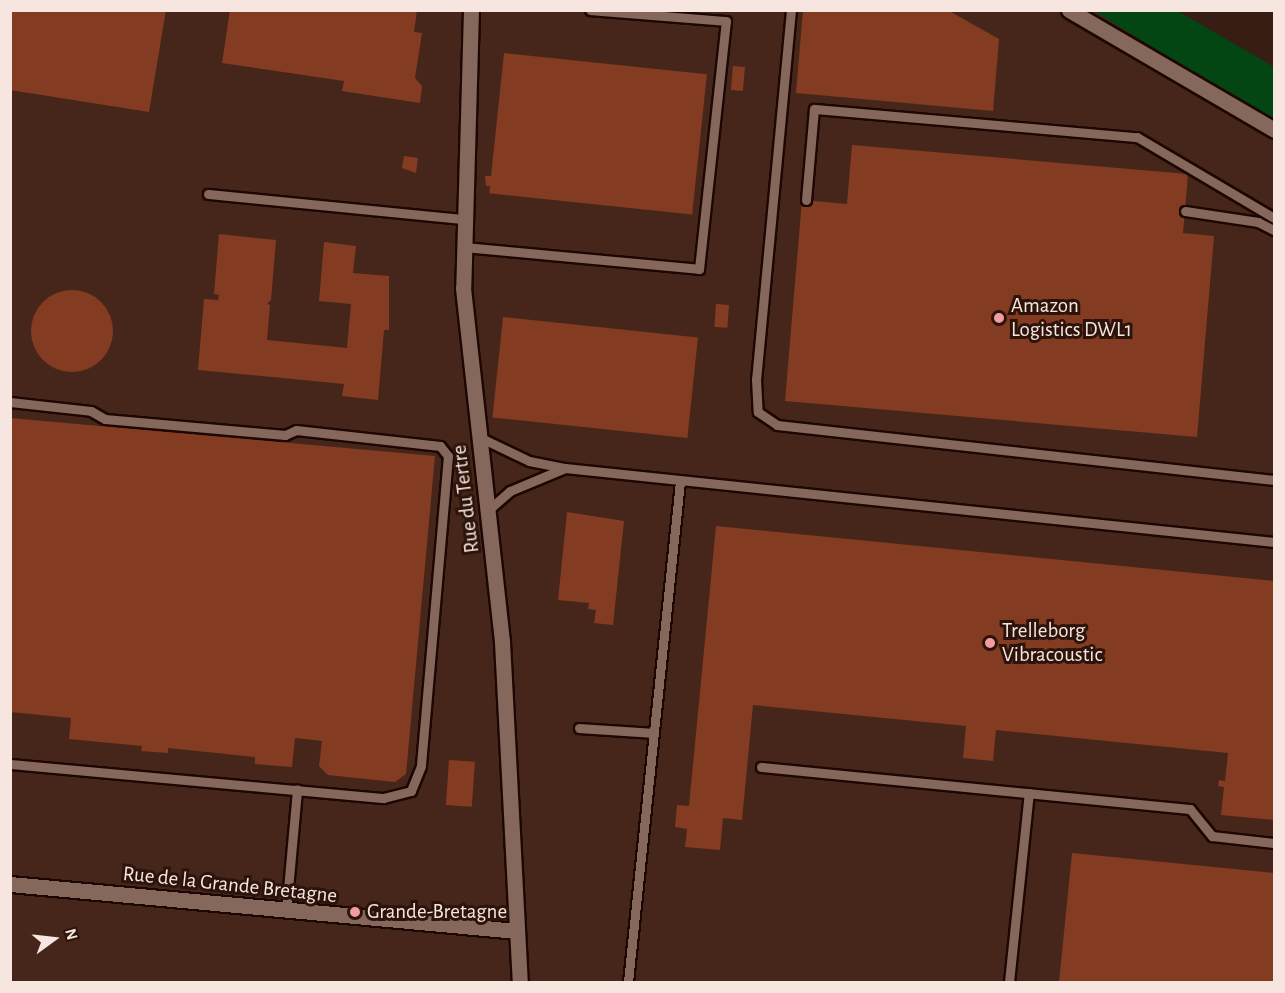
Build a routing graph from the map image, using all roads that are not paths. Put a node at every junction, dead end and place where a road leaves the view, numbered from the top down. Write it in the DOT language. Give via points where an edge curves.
graph roads {
  1 [pos="471,10"];
  2 [pos="590,10"];
  3 [pos="791,10"];
  4 [pos="1069,10"];
  5 [pos="1275,130"];
  6 [pos="208,194"];
  7 [pos="807,200"];
  8 [pos="1185,211"];
  9 [pos="1275,218"];
  10 [pos="463,219"];
  11 [pos="1275,230"];
  12 [pos="462,247"];
  13 [pos="10,402"];
  14 [pos="479,437"];
  15 [pos="564,468"];
  16 [pos="1275,480"];
  17 [pos="680,481"];
  18 [pos="488,510"];
  19 [pos="1275,542"];
  20 [pos="579,728"];
  21 [pos="654,733"];
  22 [pos="10,764"];
  23 [pos="760,767"];
  24 [pos="297,789"];
  25 [pos="1029,793"];
  26 [pos="1275,843"];
  27 [pos="10,885"];
  28 [pos="286,911"];
  29 [pos="517,931"];
  30 [pos="520,982"];
  31 [pos="628,982"];
  32 [pos="1009,982"];
  1 -- 10 [label="street, Rue du Tertre"];
  2 -- 12 [label="lane" via="726,21 699,269"];
  3 -- 16 [label="lane" via="756,379 758,412 777,425"];
  4 -- 5 [label="street"];
  6 -- 10 [label="lane"];
  7 -- 9 [label="lane" via="814,109 1137,137"];
  8 -- 11 [label="lane" via="1258,222"];
  10 -- 12 [label="street, Rue du Tertre"];
  12 -- 14 [label="street, Rue du Tertre"];
  13 -- 24 [label="lane" via="91,411 105,419 285,435 296,430 440,446 447,451 418,782 411,791 383,798"];
  14 -- 15 [label="lane" via="529,461"];
  14 -- 18 [label="street, Rue du Tertre"];
  15 -- 17 [label="lane"];
  15 -- 18 [label="lane" via="510,491"];
  17 -- 19 [label="lane"];
  17 -- 21 [label="lane"];
  18 -- 29 [label="street, Rue du Tertre" via="502,642"];
  20 -- 21 [label="lane"];
  21 -- 31 [label="lane"];
  22 -- 24 [label="lane"];
  23 -- 25 [label="lane"];
  24 -- 28 [label="lane"];
  25 -- 26 [label="lane" via="1190,809 1212,836"];
  25 -- 32 [label="lane"];
  27 -- 28 [label="street, Rue de la Grande Bretagne"];
  28 -- 29 [label="street, Rue de la Grande Bretagne"];
  29 -- 30 [label="street, Rue du Tertre"];
}
